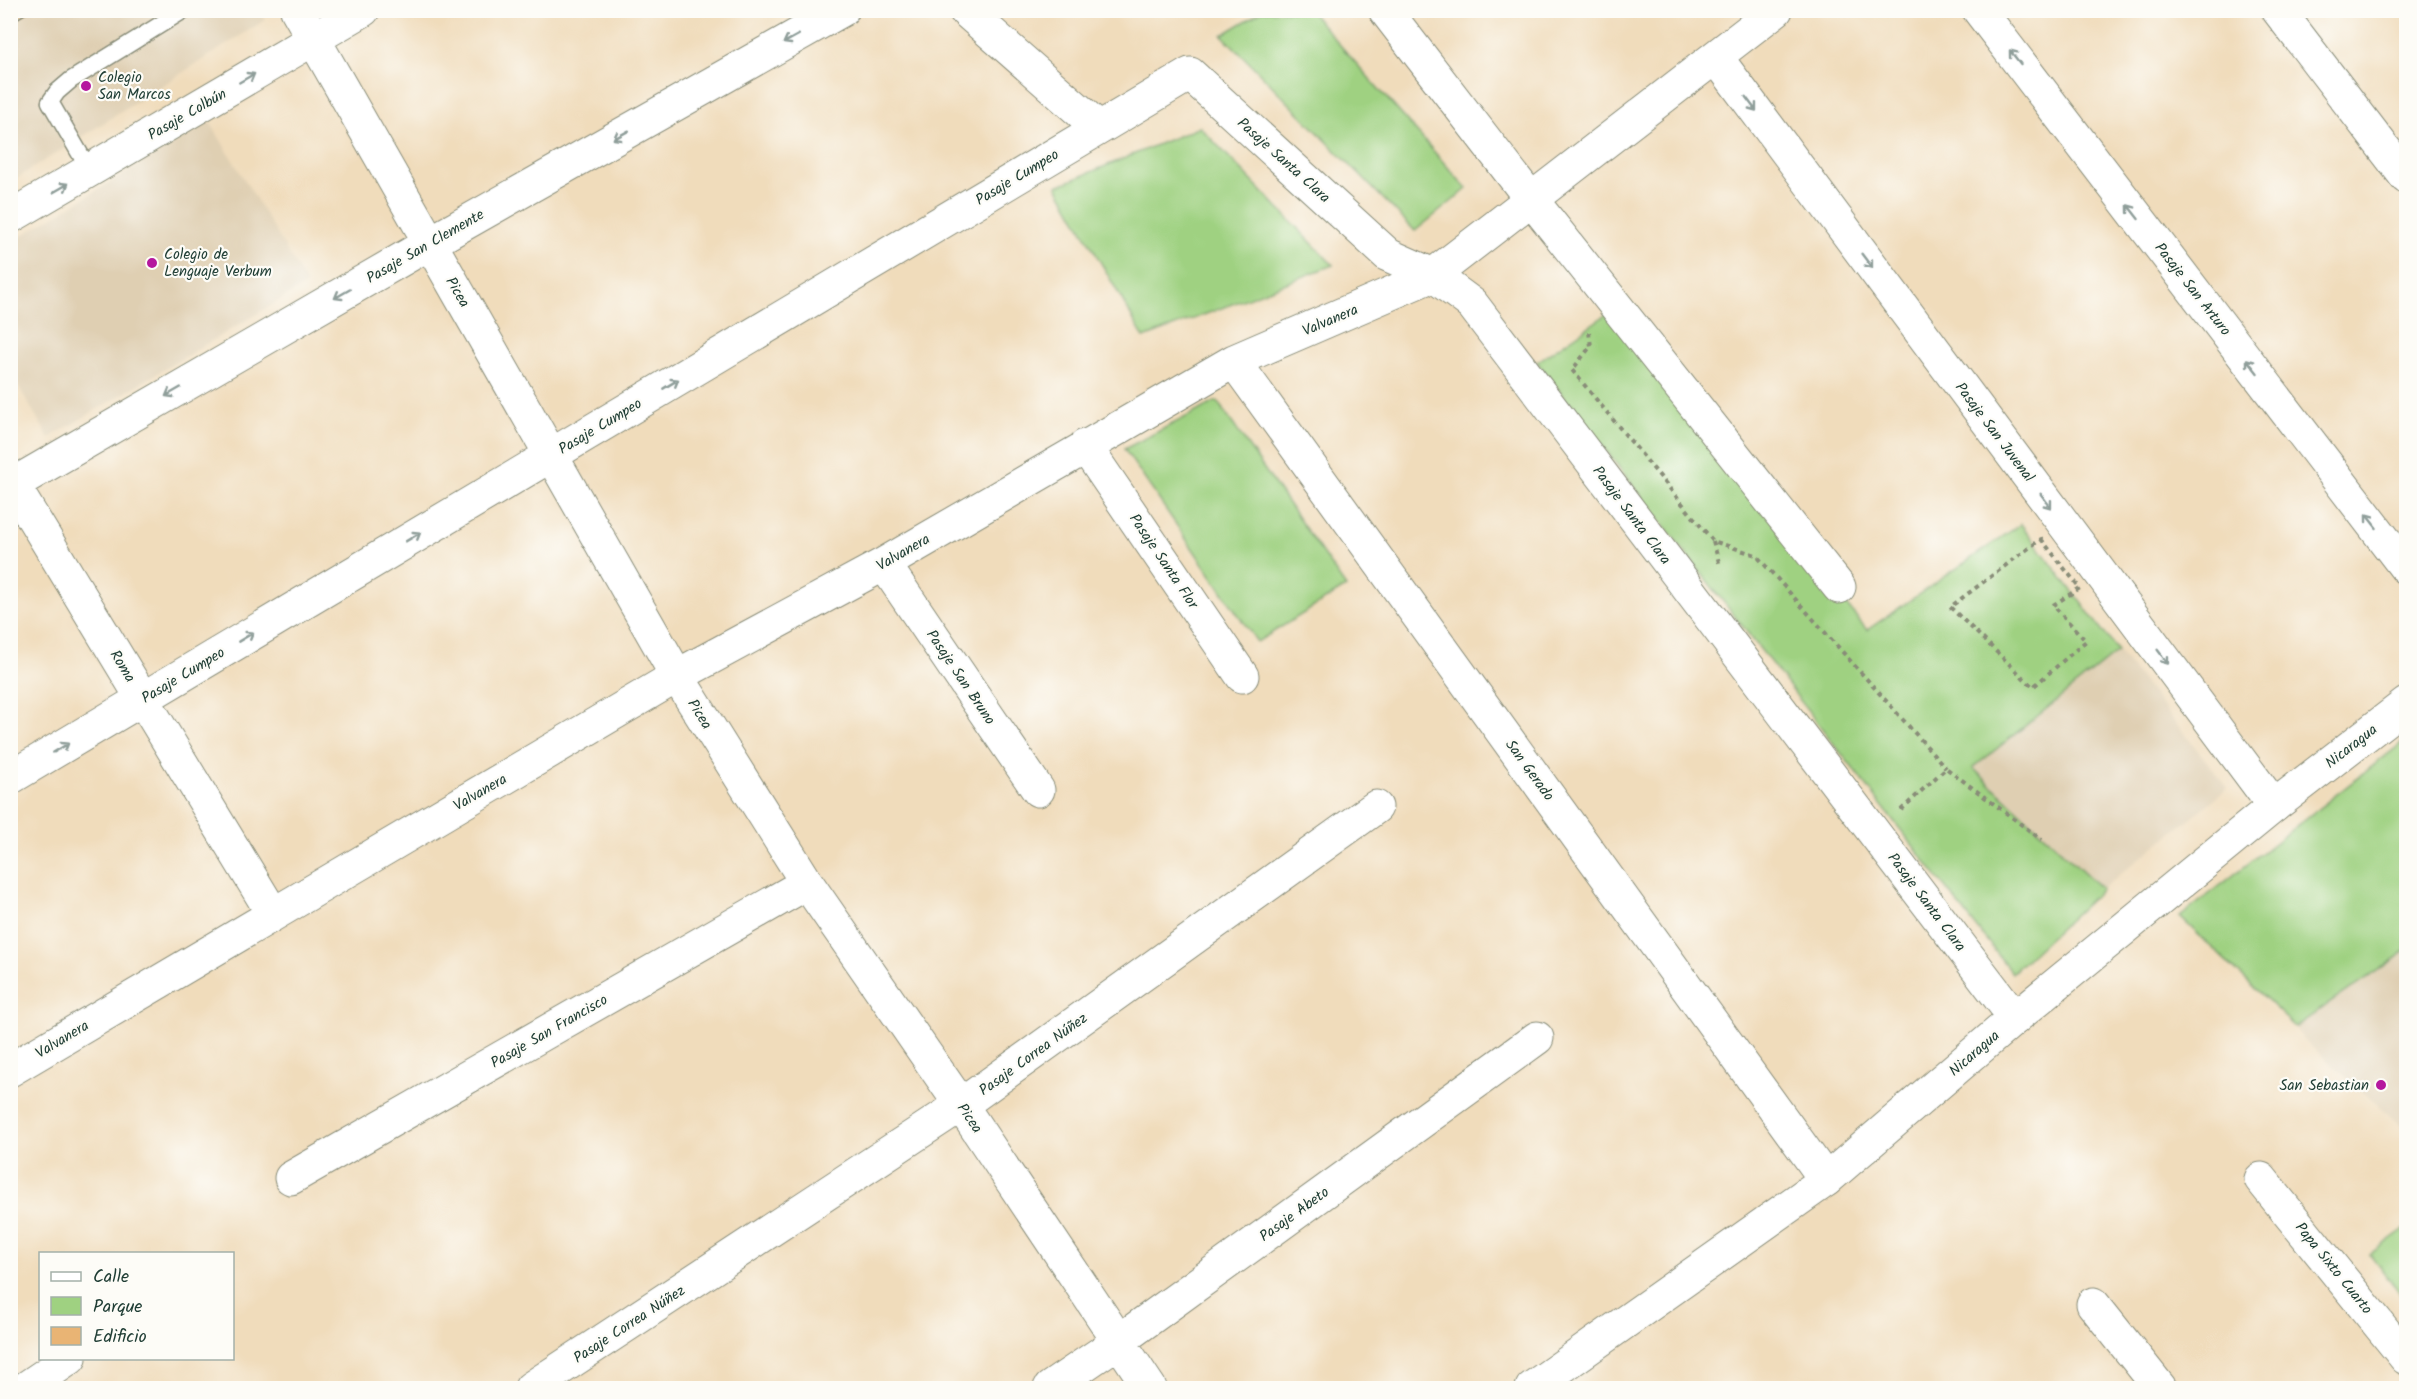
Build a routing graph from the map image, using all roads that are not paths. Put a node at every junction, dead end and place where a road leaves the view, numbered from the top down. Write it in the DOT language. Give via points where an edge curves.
graph roads {
  1 [pos="184,10"];
  2 [pos="297,10"];
  3 [pos="363,10"];
  4 [pos="842,10"];
  5 [pos="965,10"];
  6 [pos="1385,10"];
  7 [pos="1776,10"];
  8 [pos="1979,10"];
  9 [pos="2278,10"];
  10 [pos="313,40"];
  11 [pos="1716,57"];
  12 [pos="1190,74"];
  13 [pos="1099,128"];
  14 [pos="90,171"];
  15 [pos="2406,177"];
  16 [pos="1532,199"];
  17 [pos="10,217"];
  18 [pos="430,243"];
  19 [pos="1433,275"];
  20 [pos="1234,361"];
  21 [pos="1086,446"];
  22 [pos="552,455"];
  23 [pos="11,483"];
  24 [pos="884,564"];
  25 [pos="2406,568"];
  26 [pos="1839,587"];
  27 [pos="677,676"];
  28 [pos="1242,676"];
  29 [pos="143,699"];
  30 [pos="2406,704"];
  31 [pos="10,778"];
  32 [pos="1038,789"];
  33 [pos="2274,806"];
  34 [pos="1376,807"];
  35 [pos="807,883"];
  36 [pos="273,914"];
  37 [pos="2015,1018"];
  38 [pos="1537,1038"];
  39 [pos="10,1070"];
  40 [pos="962,1105"];
  41 [pos="291,1178"];
  42 [pos="2261,1179"];
  43 [pos="1826,1180"];
  44 [pos="2093,1304"];
  45 [pos="1119,1341"];
  46 [pos="2406,1358"];
  47 [pos="69,1360"];
  48 [pos="26,1389"];
  49 [pos="531,1389"];
  50 [pos="1050,1389"];
  51 [pos="1150,1389"];
  52 [pos="1532,1389"];
  53 [pos="2160,1389"];
  1 -- 14 [label="lane" via="71,80 50,102"];
  2 -- 10 [label="street, Picea"];
  3 -- 10 [label="street, Pasaje Colbún"];
  4 -- 18 [label="street, Pasaje San Clemente, one-way"];
  5 -- 13 [label="street"];
  6 -- 16 [label="street"];
  7 -- 11 [label="street, Valvanera"];
  25 -- 8 [label="street, Pasaje San Arturo, one-way"];
  9 -- 15 [label="street"];
  14 -- 10 [label="street, Pasaje Colbún, one-way"];
  10 -- 18 [label="street, Picea"];
  11 -- 16 [label="street, Valvanera"];
  11 -- 33 [label="street, Pasaje San Juvenal, one-way"];
  12 -- 13 [label="street, Pasaje Cumpeo"];
  12 -- 19 [label="street, Pasaje Santa Clara" via="1389,255"];
  22 -- 13 [label="street, Pasaje Cumpeo, one-way"];
  17 -- 14 [label="street, Pasaje Colbún, one-way"];
  16 -- 19 [label="street, Valvanera"];
  16 -- 26 [label="street"];
  18 -- 22 [label="street, Picea"];
  18 -- 23 [label="street, Pasaje San Clemente, one-way"];
  19 -- 20 [label="street, Valvanera"];
  19 -- 37 [label="street, Pasaje Santa Clara" via="1472,304"];
  20 -- 21 [label="street, Valvanera"];
  20 -- 43 [label="street, San Gerado"];
  21 -- 24 [label="street, Valvanera"];
  21 -- 28 [label="street, Pasaje Santa Flor"];
  22 -- 27 [label="street, Picea"];
  29 -- 22 [label="street, Pasaje Cumpeo, one-way"];
  23 -- 29 [label="street, Roma"];
  24 -- 27 [label="street, Valvanera"];
  24 -- 32 [label="street, Pasaje San Bruno"];
  27 -- 35 [label="street, Picea"];
  27 -- 36 [label="street, Valvanera"];
  31 -- 29 [label="street, Pasaje Cumpeo, one-way"];
  29 -- 36 [label="street, Roma"];
  30 -- 33 [label="street, Nicaragua"];
  33 -- 37 [label="street, Nicaragua"];
  34 -- 40 [label="street, Pasaje Correa Núñez"];
  35 -- 40 [label="street, Picea"];
  35 -- 41 [label="street, Pasaje San Francisco"];
  36 -- 39 [label="street, Valvanera"];
  37 -- 43 [label="street, Nicaragua"];
  38 -- 45 [label="street, Pasaje Abeto"];
  40 -- 45 [label="street, Picea"];
  40 -- 49 [label="street, Pasaje Correa Núñez"];
  42 -- 46 [label="street, Papa Sixto Cuarto"];
  43 -- 52 [label="street, Nicaragua"];
  44 -- 53 [label="street"];
  45 -- 50 [label="street, Pasaje Abeto"];
  45 -- 51 [label="street, Picea"];
  47 -- 48 [label="street"];
}
